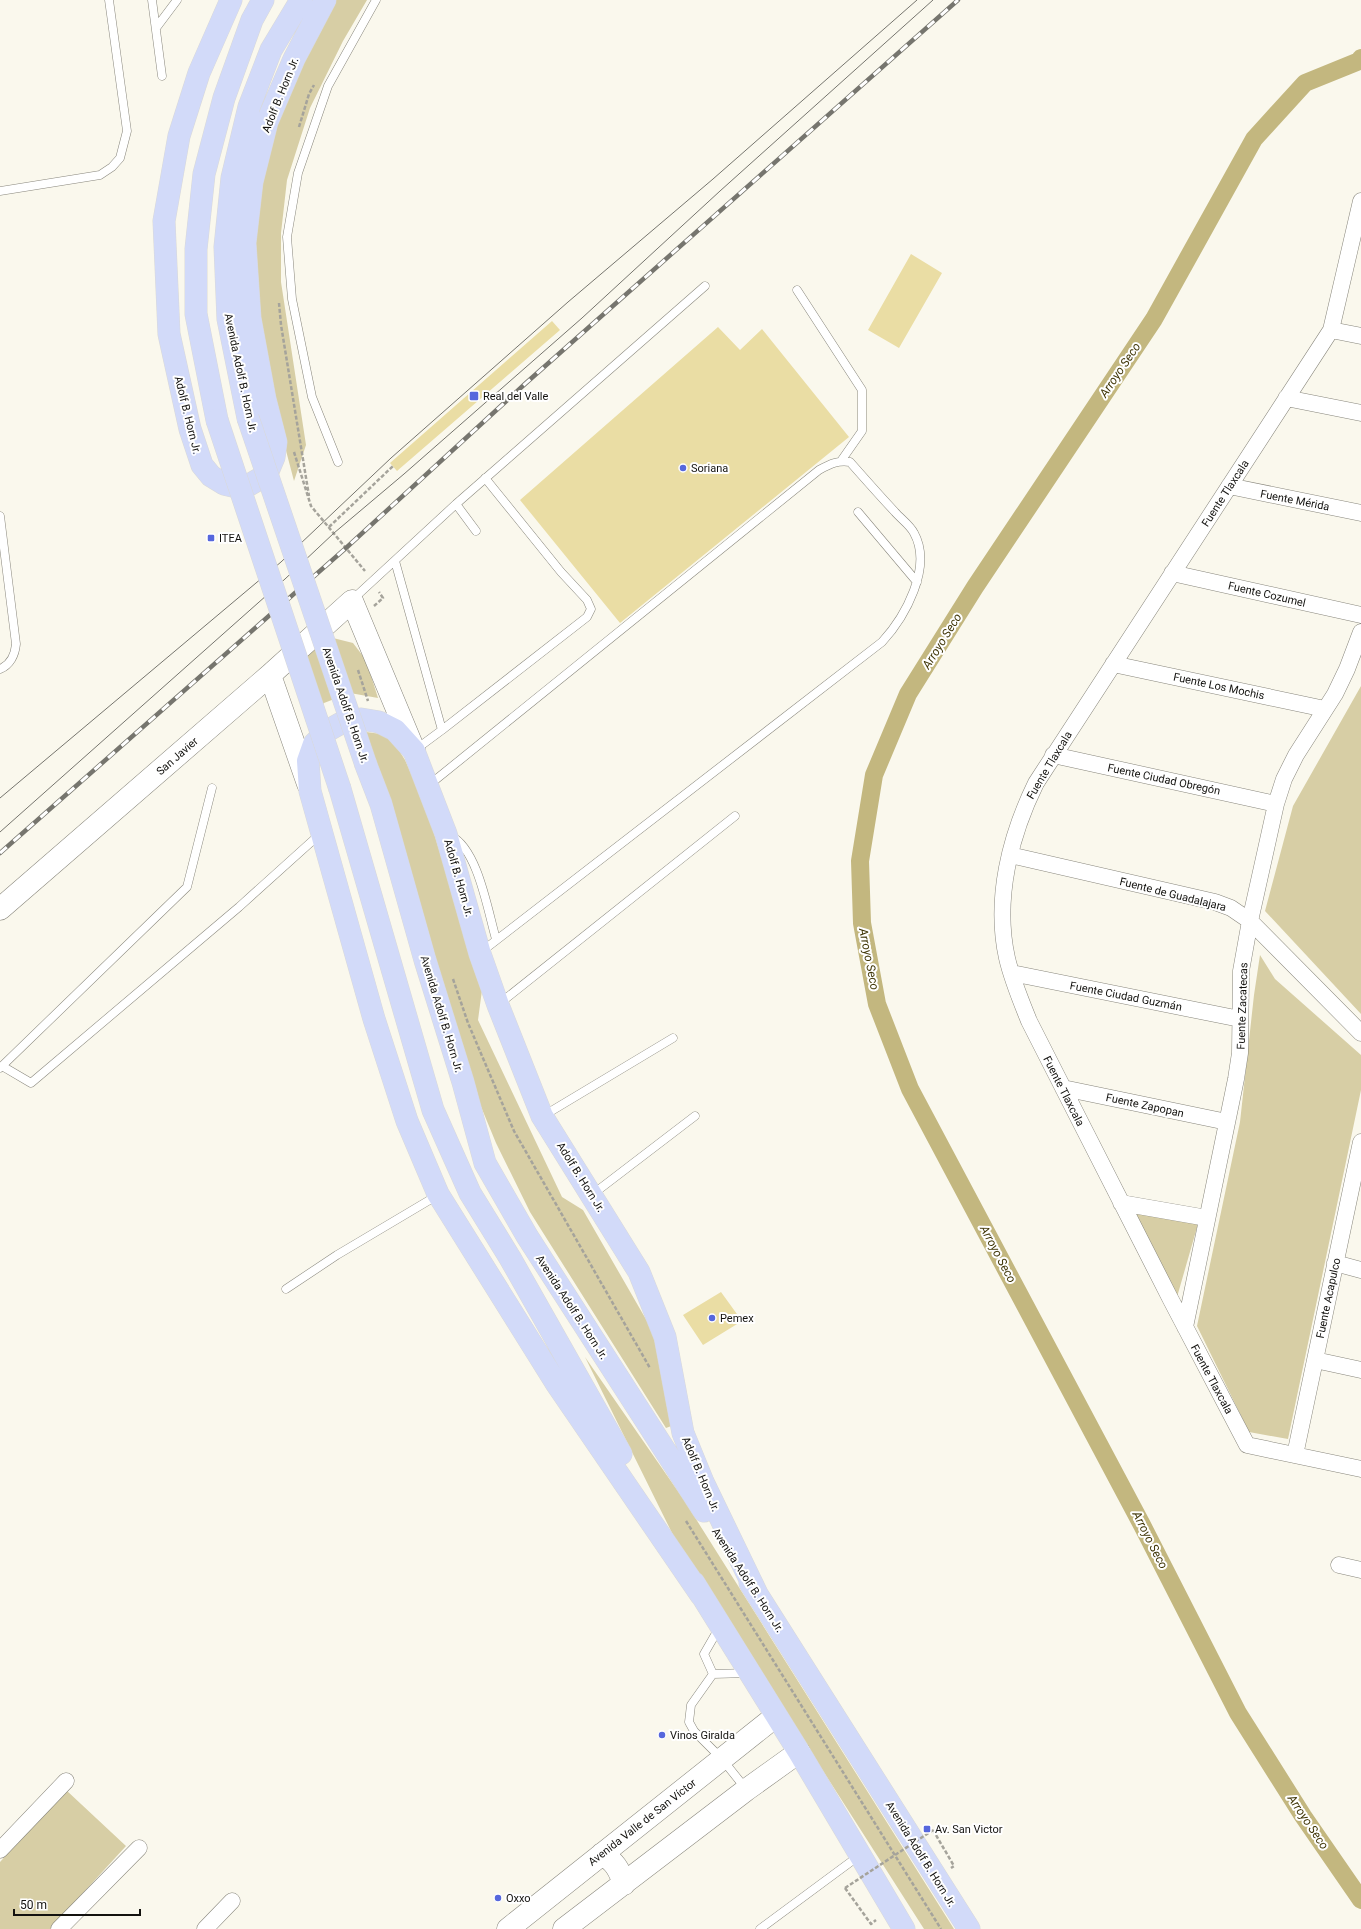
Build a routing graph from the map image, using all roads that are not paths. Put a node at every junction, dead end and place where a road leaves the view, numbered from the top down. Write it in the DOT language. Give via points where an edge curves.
graph roads {
  1 [pos="109,0"];
  2 [pos="152,0"];
  3 [pos="177,0"];
  4 [pos="231,0"];
  5 [pos="263,0"];
  6 [pos="300,0"];
  7 [pos="325,0"];
  8 [pos="376,0"];
  9 [pos="156,28"];
  10 [pos="162,76"];
  11 [pos="0,191"];
  12 [pos="1361,201"];
  13 [pos="705,286"];
  14 [pos="797,290"];
  15 [pos="1331,330"];
  16 [pos="1361,336"];
  17 [pos="1286,398"];
  18 [pos="1361,413"];
  19 [pos="841,460"];
  20 [pos="338,462"];
  21 [pos="485,478"];
  22 [pos="1229,486"];
  23 [pos="456,504"];
  24 [pos="858,512"];
  25 [pos="1361,513"];
  26 [pos="0,516"];
  27 [pos="476,531"];
  28 [pos="395,561"];
  29 [pos="1172,573"];
  30 [pos="917,582"];
  31 [pos="352,601"];
  32 [pos="1361,615"];
  33 [pos="1361,632"];
  34 [pos="1113,664"];
  35 [pos="0,669"];
  36 [pos="270,675"];
  37 [pos="1325,709"];
  38 [pos="442,730"];
  39 [pos="414,751"];
  40 [pos="1053,755"];
  41 [pos="427,786"];
  42 [pos="212,788"];
  43 [pos="310,791"];
  44 [pos="1276,804"];
  45 [pos="735,816"];
  46 [pos="321,834"];
  47 [pos="446,834"];
  48 [pos="1010,855"];
  49 [pos="0,909"];
  50 [pos="1250,920"];
  51 [pos="496,939"];
  52 [pos="480,954"];
  53 [pos="1012,973"];
  54 [pos="498,1005"];
  55 [pos="1240,1019"];
  56 [pos="1361,1033"];
  57 [pos="673,1038"];
  58 [pos="1,1067"];
  59 [pos="1063,1088"];
  60 [pos="542,1116"];
  61 [pos="695,1116"];
  62 [pos="1227,1122"];
  63 [pos="1361,1142"];
  64 [pos="1358,1169"];
  65 [pos="438,1194"];
  66 [pos="592,1194"];
  67 [pos="1121,1203"];
  68 [pos="1207,1218"];
  69 [pos="1335,1263"];
  70 [pos="1361,1270"];
  71 [pos="286,1289"];
  72 [pos="1185,1327"];
  73 [pos="1315,1360"];
  74 [pos="1361,1370"];
  75 [pos="1294,1455"];
  76 [pos="1361,1469"];
  77 [pos="1339,1565"];
  78 [pos="1361,1570"];
  79 [pos="701,1595"];
  80 [pos="758,1596"];
  81 [pos="721,1626"];
  82 [pos="750,1673"];
  83 [pos="713,1674"];
  84 [pos="776,1716"];
  85 [pos="799,1752"];
  86 [pos="722,1759"];
  87 [pos="66,1781"];
  88 [pos="746,1790"];
  89 [pos="139,1848"];
  90 [pos="0,1850"];
  91 [pos="602,1854"];
  92 [pos="861,1855"];
  93 [pos="624,1884"];
  94 [pos="232,1901"];
  95 [pos="531,1920"];
  96 [pos="898,1923"];
  97 [pos="59,1929"];
  98 [pos="205,1929"];
  99 [pos="508,1929"];
  100 [pos="564,1929"];
  101 [pos="760,1929"];
  102 [pos="969,1929"];
  1 -- 11 [label="lane" via="127,131 120,158 100,175"];
  2 -- 9 [label="lane"];
  3 -- 9 [label="lane"];
  4 -- 7 [label="main road, Adolf B. Horn Jr." via="199,73 179,136 164,220 169,334 190,428 202,465 211,476 224,484 237,487 261,478 269,469 276,442 250,318 245,243 252,182 266,122 294,59"];
  5 -- 79 [label="main road, bridge" via="252,20 224,98 204,174 196,248 196,314 217,420 340,789 433,1110 470,1193 510,1258"];
  6 -- 80 [label="main road, Avenida Adolf B. Horn Jr., bridge" via="271,50 249,107 232,178 225,247 228,319 248,418 381,804 485,1163 527,1236"];
  8 -- 20 [label="lane" via="328,86 298,173 287,237 292,299 312,397"];
  9 -- 10 [label="lane"];
  12 -- 15 [label="street, Fuente Tlaxcala"];
  13 -- 21 [label="lane"];
  14 -- 19 [label="lane" via="862,390 862,431"];
  15 -- 16 [label="street"];
  15 -- 17 [label="street, Fuente Tlaxcala"];
  17 -- 18 [label="street"];
  17 -- 22 [label="street, Fuente Tlaxcala"];
  19 -- 30 [label="lane" via="850,462 914,533 919,558"];
  19 -- 41 [label="lane" via="820,470"];
  21 -- 23 [label="lane"];
  21 -- 38 [label="lane" via="587,600 591,609 587,617"];
  22 -- 25 [label="street, Fuente Mérida"];
  22 -- 29 [label="street, Fuente Tlaxcala"];
  23 -- 27 [label="lane"];
  23 -- 28 [label="lane"];
  24 -- 30 [label="lane"];
  26 -- 35 [label="lane" via="16,644 8,665"];
  28 -- 31 [label="lane"];
  28 -- 38 [label="lane"];
  29 -- 32 [label="street, Fuente Cozumel"];
  29 -- 34 [label="street, Fuente Tlaxcala"];
  30 -- 51 [label="lane" via="901,617 882,642"];
  31 -- 36 [label="street, San Javier"];
  31 -- 39 [label="street, Adolf B. Horn Jr."];
  33 -- 37 [label="street, Fuente Zacatecas" via="1347,669"];
  34 -- 37 [label="street, Fuente Los Mochis"];
  34 -- 40 [label="street, Fuente Tlaxcala"];
  36 -- 43 [label="street, Adolf B. Horn Jr."];
  36 -- 49 [label="street, San Javier"];
  37 -- 44 [label="street, Fuente Zacatecas" via="1296,755 1284,779"];
  38 -- 39 [label="lane"];
  39 -- 41 [label="main road, Adolf B. Horn Jr."];
  39 -- 43 [label="main road, Adolf B. Horn Jr." via="395,730 379,722 361,719 343,722 327,731 314,744 308,761"];
  40 -- 44 [label="street, Fuente Ciudad Obregón"];
  40 -- 48 [label="street, Fuente Tlaxcala" via="1028,800"];
  41 -- 47 [label="main road, Adolf B. Horn Jr."];
  42 -- 58 [label="lane" via="187,887"];
  43 -- 46 [label="main road, Adolf B. Horn Jr."];
  44 -- 50 [label="street, Fuente Zacatecas"];
  45 -- 54 [label="lane"];
  46 -- 58 [label="lane" via="31,1083"];
  46 -- 65 [label="main road, Adolf B. Horn Jr." via="374,1019 407,1121"];
  47 -- 51 [label="lane" via="458,840 470,857"];
  47 -- 52 [label="main road, Adolf B. Horn Jr."];
  48 -- 50 [label="street, Fuente de Guadalajara" via="1215,902"];
  48 -- 53 [label="street, Fuente Tlaxcala" via="1003,928"];
  50 -- 55 [label="street, Fuente Zacatecas" via="1241,971"];
  50 -- 56 [label="street, Fuente de Guadalajara"];
  51 -- 52 [label="lane"];
  52 -- 54 [label="main road, Adolf B. Horn Jr."];
  53 -- 55 [label="street, Fuente Ciudad Guzmán"];
  53 -- 59 [label="street, Fuente Tlaxcala" via="1029,1022"];
  54 -- 60 [label="main road, Adolf B. Horn Jr."];
  55 -- 62 [label="street, Fuente Zacatecas" via="1240,1053"];
  57 -- 60 [label="lane"];
  59 -- 62 [label="street, Fuente Zapopan"];
  59 -- 67 [label="street, Fuente Tlaxcala"];
  60 -- 66 [label="main road, Adolf B. Horn Jr."];
  61 -- 66 [label="lane"];
  62 -- 68 [label="street, Fuente Zacatecas"];
  63 -- 64 [label="street, Fuente Acapulco"];
  64 -- 69 [label="street, Fuente Acapulco"];
  65 -- 71 [label="lane" via="337,1254"];
  65 -- 79 [label="main road, Adolf B. Horn Jr." via="556,1383"];
  66 -- 80 [label="main road, Adolf B. Horn Jr." via="639,1272 665,1337 683,1434 702,1482"];
  67 -- 68 [label="street"];
  67 -- 72 [label="street, Fuente Tlaxcala"];
  68 -- 72 [label="street, Fuente Zacatecas"];
  69 -- 70 [label="street"];
  69 -- 73 [label="street, Fuente Acapulco"];
  72 -- 75 [label="street, Fuente Tlaxcala" via="1247,1445"];
  73 -- 74 [label="street"];
  73 -- 75 [label="street, Fuente Acapulco"];
  75 -- 76 [label="street"];
  77 -- 78 [label="street"];
  79 -- 81 [label="main road"];
  80 -- 102 [label="main road, Avenida Adolf B. Horn Jr."];
  81 -- 82 [label="main road"];
  81 -- 83 [label="lane" via="704,1654"];
  82 -- 83 [label="lane"];
  82 -- 84 [label="main road"];
  83 -- 86 [label="lane" via="691,1705 689,1722 694,1731"];
  84 -- 85 [label="main road"];
  84 -- 86 [label="street, Avenida Valle de San Víctor"];
  85 -- 88 [label="street"];
  85 -- 92 [label="main road"];
  86 -- 88 [label="lane"];
  86 -- 91 [label="street, Avenida Valle de San Víctor"];
  87 -- 90 [label="street"];
  88 -- 93 [label="street"];
  89 -- 97 [label="street"];
  91 -- 93 [label="street" via="613,1860"];
  91 -- 95 [label="street, Avenida Valle de San Víctor"];
  92 -- 96 [label="main road"];
  92 -- 101 [label="lane"];
  93 -- 100 [label="street"];
  94 -- 98 [label="street"];
  95 -- 99 [label="street, Avenida Valle de San Víctor"];
}
